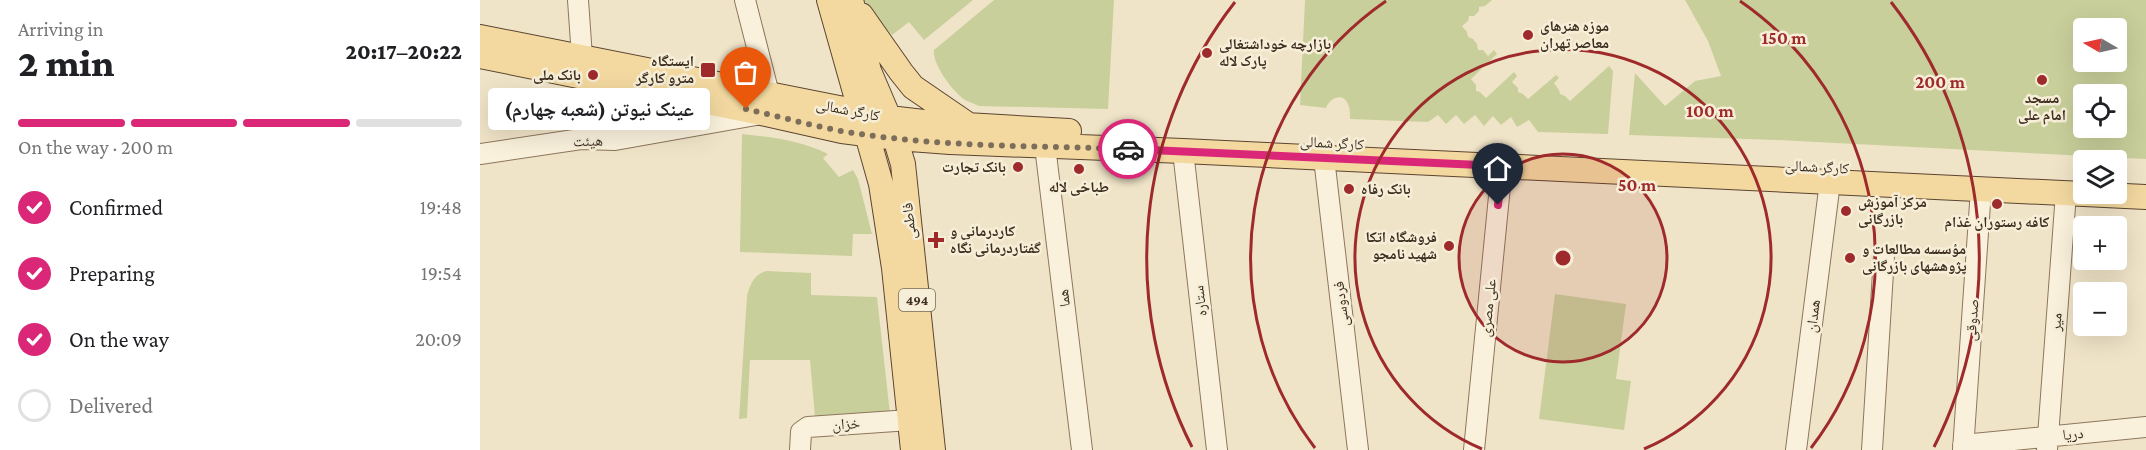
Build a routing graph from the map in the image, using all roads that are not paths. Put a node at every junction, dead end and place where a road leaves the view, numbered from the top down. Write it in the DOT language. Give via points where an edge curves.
graph roads {
  1 [pos="578,0"];
  2 [pos="746,0"];
  3 [pos="829,0"];
  4 [pos="851,0"];
  5 [pos="480,37"];
  6 [pos="480,56"];
  7 [pos="582,57"];
  8 [pos="622,74"];
  9 [pos="768,104"];
  10 [pos="861,112"];
  11 [pos="969,125"];
  12 [pos="893,128"];
  13 [pos="868,135"];
  14 [pos="1044,138"];
  15 [pos="1182,144"];
  16 [pos="1323,150"];
  17 [pos="480,154"];
  18 [pos="1502,158"];
  19 [pos="1831,175"];
  20 [pos="1982,183"];
  21 [pos="2127,184"];
  22 [pos="2072,185"];
  23 [pos="2146,185"];
  24 [pos="2146,197"];
  25 [pos="1884,256"];
  26 [pos="910,420"];
  27 [pos="2146,427"];
  28 [pos="2120,429"];
  29 [pos="2146,439"];
  30 [pos="2047,443"];
  31 [pos="1963,447"];
  32 [pos="800,450"];
  33 [pos="913,450"];
  34 [pos="933,450"];
  35 [pos="1082,450"];
  36 [pos="1217,450"];
  37 [pos="1358,450"];
  38 [pos="1474,450"];
  39 [pos="1796,450"];
  40 [pos="1872,450"];
  1 -- 7 [label="street"];
  2 -- 9 [label="street"];
  3 -- 10 [label="main road, فاطمی / 494"];
  4 -- 11 [label="main road" via="913,87"];
  4 -- 12 [label="main road, فاطمی / 494" via="869,71"];
  5 -- 7 [label="main road, کارگر شمالی"];
  6 -- 8 [label="main road, کارگر شمالی"];
  7 -- 8 [label="main road, کارگر شمالی"];
  8 -- 9 [label="main road, کارگر شمالی"];
  9 -- 10 [label="main road, کارگر شمالی"];
  9 -- 13 [label="main road, کارگر شمالی" via="842,131"];
  9 -- 17 [label="street, هیئت" via="615,140 581,139"];
  10 -- 12 [label="main road, کارگر شمالی"];
  10 -- 13 [label="main road, فاطمی / 494"];
  11 -- 12 [label="main road, کارگر شمالی"];
  11 -- 14 [label="main road, کارگر شمالی"];
  12 -- 13 [label="main road, کارگر شمالی"];
  12 -- 14 [label="main road, کارگر شمالی"];
  12 -- 34 [label="main road, فاطمی / 494" via="903,164"];
  13 -- 26 [label="main road, فاطمی / 494" via="889,232"];
  14 -- 15 [label="main road, کارگر شمالی"];
  14 -- 35 [label="street, هما"];
  15 -- 16 [label="main road, کارگر شمالی"];
  15 -- 36 [label="street, ستاره"];
  16 -- 18 [label="main road, کارگر شمالی"];
  16 -- 37 [label="street, فردوسی"];
  18 -- 19 [label="main road, کارگر شمالی"];
  18 -- 38 [label="street, علی مصری"];
  19 -- 20 [label="main road, کارگر شمالی"];
  19 -- 39 [label="street, همدان"];
  20 -- 22 [label="main road, کارگر شمالی"];
  20 -- 31 [label="street, صدوقی"];
  21 -- 23 [label="main road"];
  22 -- 24 [label="main road, کارگر شمالی"];
  22 -- 30 [label="street, میر"];
  25 -- 40 [label="street"];
  26 -- 32 [label="street, خزان" via="808,427 801,432"];
  26 -- 33 [label="main road, فاطمی / 494"];
  27 -- 28 [label="street, دریا"];
  28 -- 29 [label="street" via="2130,440"];
  28 -- 30 [label="street, دریا"];
  30 -- 31 [label="street, دریا"];
}
